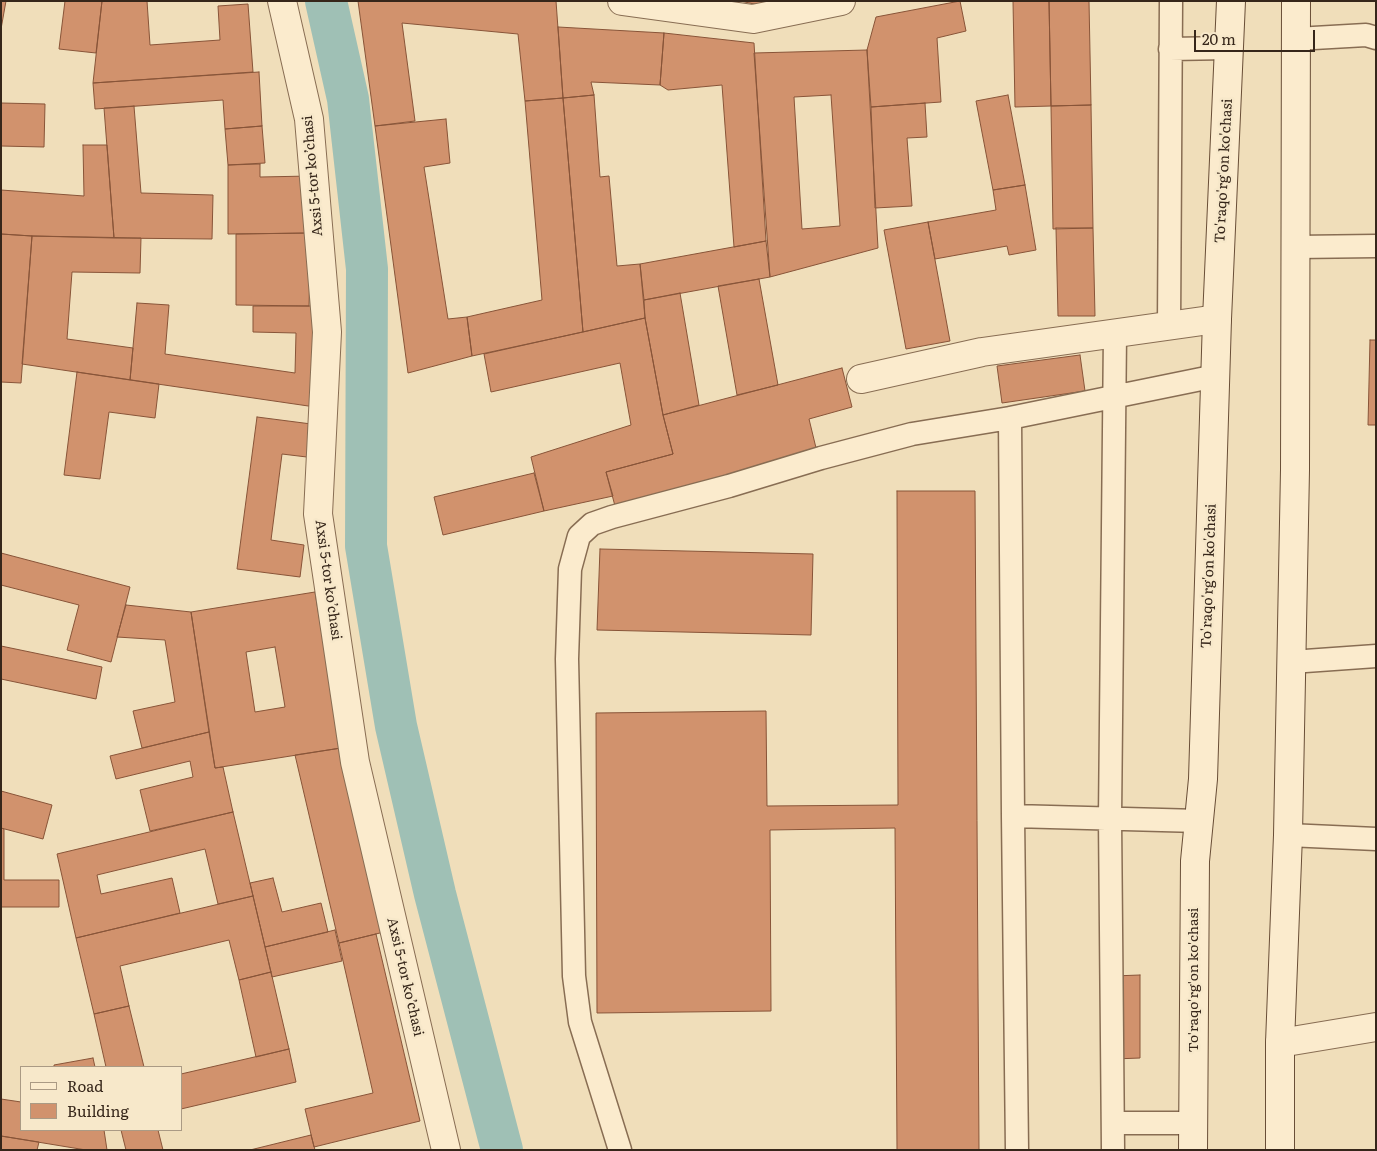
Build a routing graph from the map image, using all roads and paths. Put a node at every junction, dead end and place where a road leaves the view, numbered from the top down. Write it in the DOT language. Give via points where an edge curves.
graph roads {
  1 [pos="282,1"];
  2 [pos="622,1"];
  3 [pos="841,1"];
  4 [pos="1171,1"];
  5 [pos="1231,1"];
  6 [pos="1296,1"];
  7 [pos="1376,38"];
  8 [pos="1296,39"];
  9 [pos="1229,48"];
  10 [pos="1170,49"];
  11 [pos="1376,246"];
  12 [pos="1296,247"];
  13 [pos="1217,319"];
  14 [pos="1169,326"];
  15 [pos="1115,334"];
  16 [pos="1216,376"];
  17 [pos="861,379"];
  18 [pos="1115,396"];
  19 [pos="1010,418"];
  20 [pos="1376,656"];
  21 [pos="1291,662"];
  22 [pos="1013,816"];
  23 [pos="1110,818"];
  24 [pos="1198,821"];
  25 [pos="1288,835"];
  26 [pos="1376,839"];
  27 [pos="1376,1027"];
  28 [pos="1280,1043"];
  29 [pos="1113,1123"];
  30 [pos="1194,1137"];
  31 [pos="446,1150"];
  32 [pos="620,1150"];
  33 [pos="1017,1150"];
  34 [pos="1114,1150"];
  35 [pos="1280,1150"];
  1 -- 31 [label="main road, Аxsi 5-tor koʼchasi" via="309,119 327,332 318,514 355,762"];
  2 -- 3 [label="main road" via="753,19"];
  4 -- 10 [label="lane"];
  5 -- 9 [label="main road, To'raqo'rg'on ko'chasi"];
  6 -- 8 [label="main road"];
  7 -- 8 [label="lane"];
  8 -- 12 [label="main road"];
  9 -- 10 [label="lane"];
  9 -- 13 [label="main road, To'raqo'rg'on ko'chasi"];
  10 -- 14 [label="lane"];
  11 -- 12 [label="lane"];
  12 -- 21 [label="main road"];
  13 -- 14 [label="main road"];
  13 -- 16 [label="main road, To'raqo'rg'on ko'chasi"];
  14 -- 15 [label="main road"];
  15 -- 17 [label="main road" via="982,352"];
  15 -- 18 [label="lane"];
  16 -- 18 [label="lane"];
  16 -- 24 [label="main road, To'raqo'rg'on ko'chasi" via="1203,779"];
  18 -- 19 [label="lane"];
  18 -- 23 [label="lane"];
  19 -- 22 [label="lane"];
  19 -- 32 [label="lane" via="912,434 830,456 612,517 592,524 579,536 570,569 567,659 574,976 580,1022"];
  20 -- 21 [label="lane"];
  21 -- 25 [label="main road"];
  22 -- 23 [label="lane"];
  22 -- 33 [label="lane"];
  23 -- 24 [label="lane"];
  23 -- 29 [label="lane"];
  24 -- 30 [label="main road, To'raqo'rg'on ko'chasi"];
  25 -- 26 [label="lane"];
  25 -- 28 [label="main road"];
  27 -- 28 [label="main road"];
  28 -- 35 [label="main road"];
  29 -- 30 [label="lane"];
  29 -- 34 [label="lane"];
}
